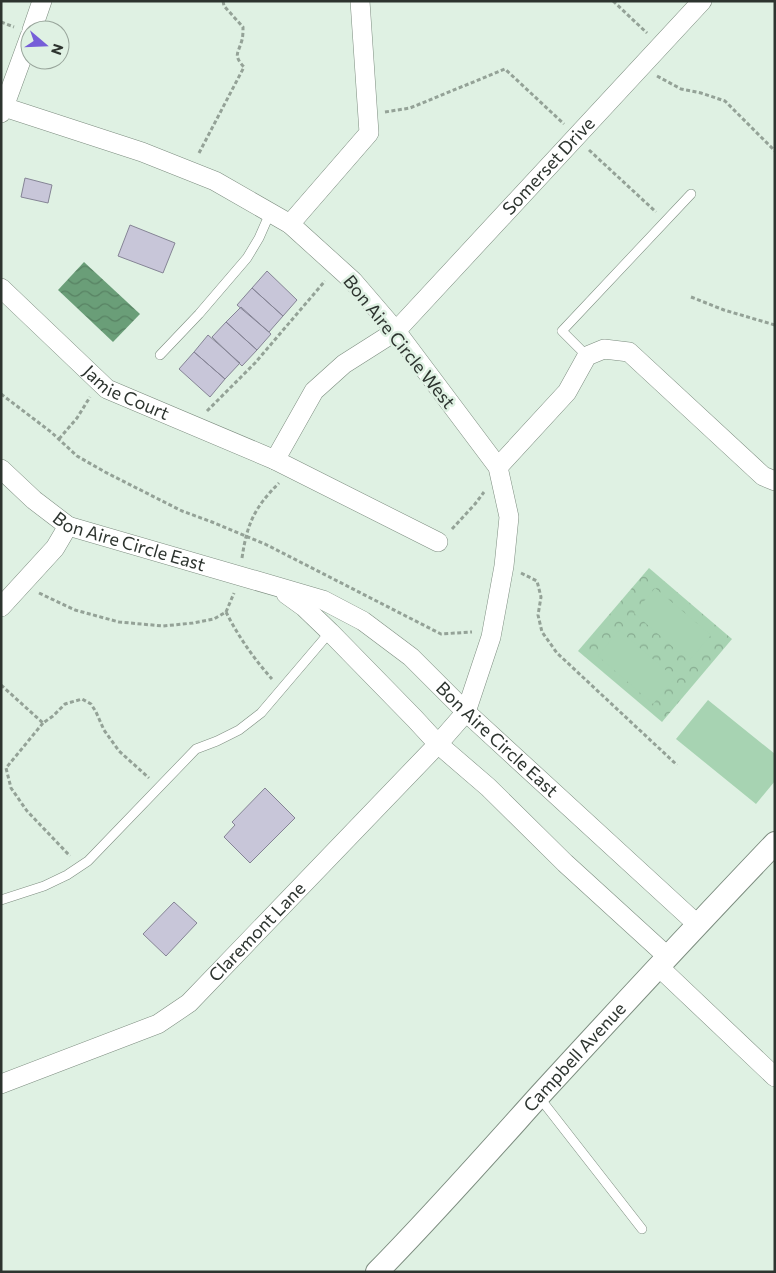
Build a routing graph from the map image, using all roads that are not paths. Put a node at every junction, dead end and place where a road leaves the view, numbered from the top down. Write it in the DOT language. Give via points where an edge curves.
graph roads {
  1 [pos="42,1"];
  2 [pos="360,1"];
  3 [pos="702,1"];
  4 [pos="35,20"];
  5 [pos="20,63"];
  6 [pos="3,110"];
  7 [pos="691,194"];
  8 [pos="270,213"];
  9 [pos="290,224"];
  10 [pos="1,288"];
  11 [pos="396,332"];
  12 [pos="160,355"];
  13 [pos="587,356"];
  14 [pos="275,460"];
  15 [pos="498,467"];
  16 [pos="1,469"];
  17 [pos="775,481"];
  18 [pos="68,526"];
  19 [pos="438,542"];
  20 [pos="275,586"];
  21 [pos="1,607"];
  22 [pos="330,632"];
  23 [pos="466,712"];
  24 [pos="438,744"];
  25 [pos="775,843"];
  26 [pos="1,900"];
  27 [pos="698,924"];
  28 [pos="663,962"];
  29 [pos="775,1077"];
  30 [pos="1,1084"];
  31 [pos="539,1097"];
  32 [pos="642,1229"];
  33 [pos="377,1272"];
  1 -- 4 [label="street"];
  2 -- 9 [label="street" via="369,133"];
  3 -- 11 [label="street, Somerset Drive"];
  5 -- 6 [label="street"];
  6 -- 8 [label="street, Bon Aire Circle West" via="142,152 214,181"];
  7 -- 13 [label="lane" via="562,331"];
  8 -- 9 [label="street, Bon Aire Circle West"];
  8 -- 12 [label="lane" via="247,258"];
  9 -- 11 [label="street, Bon Aire Circle West" via="353,281"];
  10 -- 14 [label="street, Jamie Court" via="107,389"];
  11 -- 14 [label="street" via="344,364 314,391"];
  11 -- 15 [label="street, Bon Aire Circle West"];
  13 -- 15 [label="street" via="567,392"];
  13 -- 17 [label="street" via="604,349 629,352 763,476"];
  14 -- 19 [label="street, Jamie Court"];
  15 -- 23 [label="street, Bon Aire Circle West" via="509,517 504,566 490,637"];
  16 -- 18 [label="street, Bon Aire Circle East"];
  18 -- 20 [label="street, Bon Aire Circle East"];
  18 -- 21 [label="street" via="55,548"];
  20 -- 22 [label="street, Bon Aire Circle East"];
  20 -- 23 [label="street, Bon Aire Circle East" via="322,600 363,621 411,657"];
  22 -- 24 [label="street, Bon Aire Circle East"];
  22 -- 26 [label="lane" via="261,714 239,730 196,749 88,861 44,886"];
  23 -- 24 [label="street, Claremont Lane"];
  23 -- 27 [label="street, Bon Aire Circle East"];
  24 -- 28 [label="street, Bon Aire Circle East" via="488,787"];
  24 -- 30 [label="street, Claremont Lane" via="189,1003 158,1024"];
  25 -- 27 [label="street, Campbell Avenue"];
  27 -- 28 [label="street, Campbell Avenue"];
  28 -- 29 [label="street, Bon Aire Circle East"];
  28 -- 31 [label="street, Campbell Avenue"];
  31 -- 32 [label="lane"];
  31 -- 33 [label="street, Campbell Avenue"];
}
